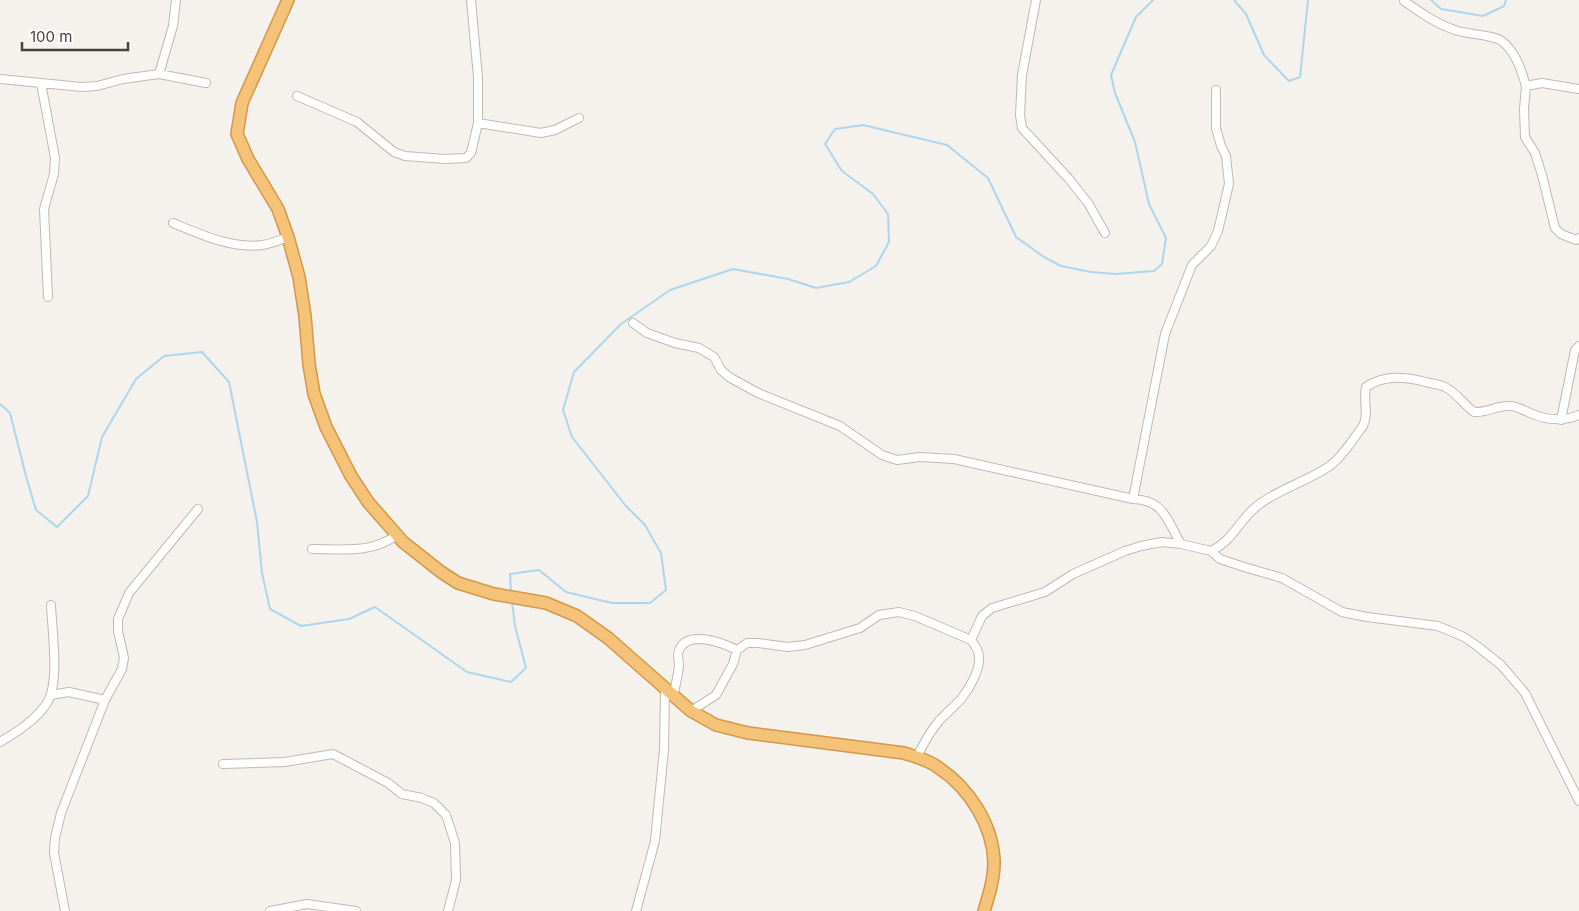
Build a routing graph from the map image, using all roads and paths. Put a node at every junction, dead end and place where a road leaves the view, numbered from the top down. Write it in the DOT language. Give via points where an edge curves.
graph roads {
  1 [pos="176,0"];
  2 [pos="288,0"];
  3 [pos="471,0"];
  4 [pos="1036,0"];
  5 [pos="1404,0"];
  6 [pos="159,74"];
  7 [pos="0,79"];
  8 [pos="40,83"];
  9 [pos="206,83"];
  10 [pos="1526,86"];
  11 [pos="1579,89"];
  12 [pos="1216,90"];
  13 [pos="297,96"];
  14 [pos="579,118"];
  15 [pos="478,123"];
  16 [pos="172,224"];
  17 [pos="1105,233"];
  18 [pos="288,237"];
  19 [pos="1578,239"];
  20 [pos="48,297"];
  21 [pos="633,323"];
  22 [pos="1579,346"];
  23 [pos="1579,415"];
  24 [pos="1561,420"];
  25 [pos="1133,499"];
  26 [pos="198,509"];
  27 [pos="397,535"];
  28 [pos="1181,544"];
  29 [pos="312,549"];
  30 [pos="1211,552"];
  31 [pos="51,605"];
  32 [pos="971,640"];
  33 [pos="737,650"];
  34 [pos="669,693"];
  35 [pos="51,695"];
  36 [pos="105,700"];
  37 [pos="691,711"];
  38 [pos="0,742"];
  39 [pos="917,757"];
  40 [pos="222,764"];
  41 [pos="1579,801"];
  42 [pos="65,911"];
  43 [pos="270,911"];
  44 [pos="356,911"];
  45 [pos="448,911"];
  46 [pos="636,911"];
  47 [pos="984,911"];
  1 -- 6 [label="street" via="173,26"];
  2 -- 18 [label="highway" via="242,103 237,134 278,209"];
  3 -- 15 [label="street" via="478,77"];
  4 -- 17 [label="street" via="1022,75 1022,128 1088,203"];
  5 -- 10 [label="street" via="1440,24 1502,40 1520,64"];
  6 -- 8 [label="street" via="97,86"];
  6 -- 9 [label="street"];
  7 -- 8 [label="street"];
  8 -- 20 [label="street" via="55,158 44,209"];
  10 -- 11 [label="street" via="1542,83"];
  10 -- 19 [label="street" via="1525,137 1540,168 1555,228"];
  12 -- 25 [label="street" via="1216,128 1226,156 1229,184 1218,231 1211,246 1192,265 1165,334"];
  13 -- 15 [label="street" via="357,122 394,152 404,156 466,158 471,152"];
  14 -- 15 [label="street" via="541,133"];
  16 -- 18 [label="street" via="215,240 255,246"];
  18 -- 27 [label="highway" via="299,277 314,394 326,427 368,502"];
  21 -- 25 [label="street" via="647,333 699,348 714,357 729,378 840,426 890,458 954,459"];
  22 -- 24 [label="street"];
  23 -- 24 [label="street"];
  24 -- 30 [label="street" via="1506,405 1474,412 1445,387 1409,378 1394,377 1372,383 1366,387 1364,426 1337,460 1254,508 1230,539"];
  25 -- 28 [label="street" via="1145,499 1156,505"];
  26 -- 36 [label="street" via="130,593 118,619 124,663"];
  27 -- 29 [label="street" via="388,542 366,548"];
  27 -- 34 [label="highway" via="458,583 472,589 559,607 583,620"];
  28 -- 30 [label="street"];
  28 -- 32 [label="street" via="1162,542 1125,552 1073,574 1045,592 992,608 982,616"];
  30 -- 41 [label="street" via="1225,560 1282,578 1342,612 1438,626 1464,637 1501,665 1525,692"];
  31 -- 35 [label="street" via="54,669"];
  32 -- 33 [label="street" via="915,616 894,612 876,616 856,629 805,645 788,647 752,642"];
  32 -- 39 [label="street" via="979,657 973,680 961,699 934,728"];
  33 -- 34 [label="street" via="712,640 693,640 683,644"];
  33 -- 37 [label="street" via="716,695"];
  34 -- 37 [label="highway"];
  34 -- 46 [label="street" via="655,841"];
  35 -- 36 [label="street" via="69,692"];
  35 -- 38 [label="street" via="40,712"];
  36 -- 42 [label="street" via="60,813 55,838 54,853"];
  37 -- 39 [label="highway" via="716,725 736,731"];
  39 -- 47 [label="highway" via="958,783 981,817 994,861"];
  40 -- 45 [label="street" via="285,762 332,754 388,783 402,794 434,803 446,815 455,843 456,880"];
  43 -- 44 [label="street" via="307,904"];
}
